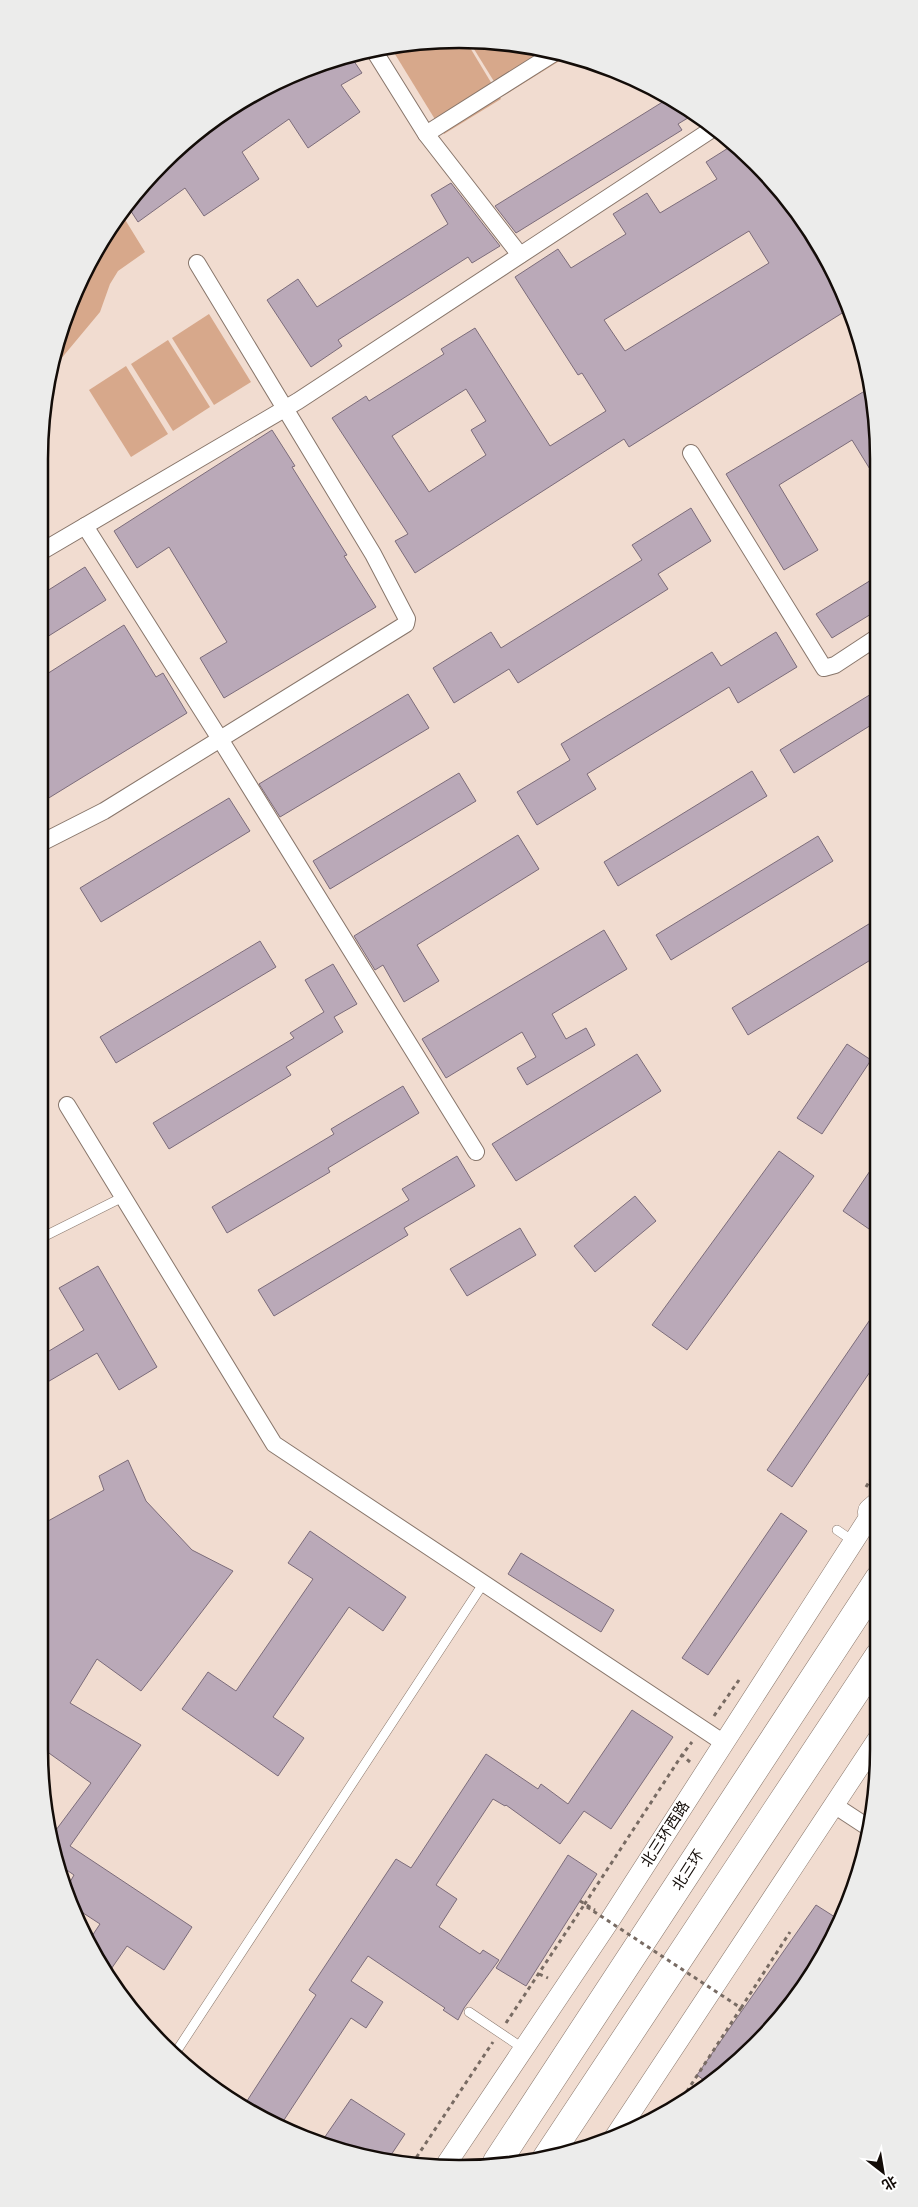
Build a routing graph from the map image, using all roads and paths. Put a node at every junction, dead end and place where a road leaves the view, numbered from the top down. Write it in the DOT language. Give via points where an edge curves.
graph roads {
  1 [pos="377,56"];
  2 [pos="548,57"];
  3 [pos="708,132"];
  4 [pos="426,134"];
  5 [pos="520,255"];
  6 [pos="197,263"];
  7 [pos="285,409"];
  8 [pos="691,452"];
  9 [pos="85,526"];
  10 [pos="48,548"];
  11 [pos="870,642"];
  12 [pos="220,739"];
  13 [pos="48,840"];
  14 [pos="67,1105"];
  15 [pos="476,1152"];
  16 [pos="123,1197"];
  17 [pos="48,1234"];
  18 [pos="870,1513"];
  19 [pos="483,1584"];
  20 [pos="870,1593"];
  21 [pos="870,1670"];
  22 [pos="724,1743"];
  23 [pos="870,1751"];
  24 [pos="682,1755"];
  25 [pos="834,1805"];
  26 [pos="864,1824"];
  27 [pos="584,1905"];
  28 [pos="790,1932"];
  29 [pos="741,2008"];
  30 [pos="469,2012"];
  31 [pos="500,2032"];
  32 [pos="178,2048"];
  33 [pos="524,2049"];
  34 [pos="688,2090"];
  35 [pos="622,2125"];
  36 [pos="552,2149"];
  37 [pos="416,2157"];
  38 [pos="500,2157"];
  39 [pos="449,2160"];
  1 -- 4 [label="street"];
  2 -- 4 [label="street"];
  3 -- 5 [label="street"];
  4 -- 5 [label="street"];
  5 -- 7 [label="street"];
  6 -- 7 [label="street"];
  7 -- 9 [label="street"];
  7 -- 12 [label="street" via="373,554 407,618 406,624"];
  8 -- 11 [label="street" via="824,668 835,665"];
  9 -- 10 [label="street"];
  9 -- 12 [label="street"];
  12 -- 13 [label="street" via="104,812"];
  12 -- 15 [label="street"];
  14 -- 16 [label="street"];
  16 -- 17 [label="lane"];
  16 -- 19 [label="street" via="274,1444"];
  18 -- 22 [label="street, 北三环西路" via="845,1536"];
  19 -- 22 [label="street"];
  19 -- 32 [label="lane"];
  20 -- 38 [label="highway, 北三环"];
  21 -- 36 [label="highway"];
  22 -- 33 [label="street, 北三环西路"];
  23 -- 25 [label="street"];
  24 -- 27 [label="path, bridge"];
  25 -- 26 [label="street"];
  25 -- 35 [label="street"];
  27 -- 29 [label="path, bridge"];
  27 -- 31 [label="path"];
  28 -- 29 [label="path"];
  29 -- 34 [label="path, bridge"];
  30 -- 31 [label="lane"];
  31 -- 33 [label="lane"];
  31 -- 37 [label="path"];
  33 -- 39 [label="street, 北三环西路"];
}
